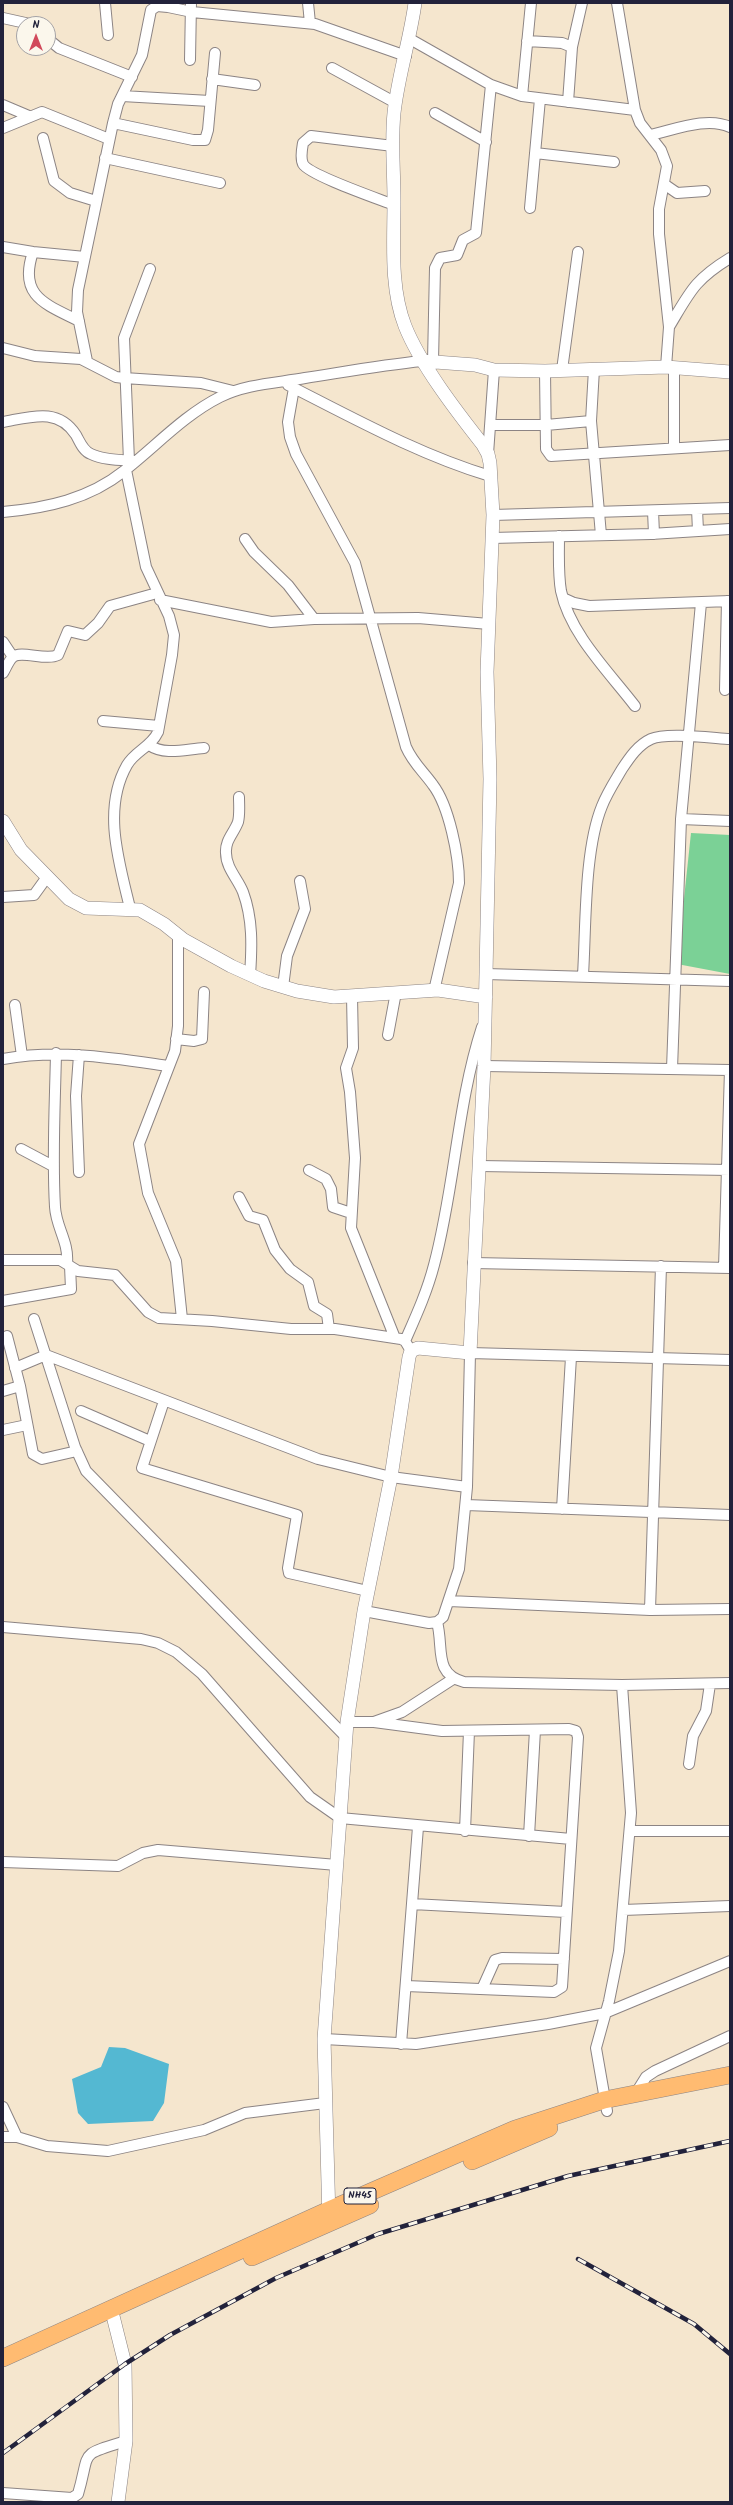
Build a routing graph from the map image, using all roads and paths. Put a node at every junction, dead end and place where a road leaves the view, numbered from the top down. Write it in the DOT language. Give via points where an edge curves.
graph roads {
  1 [pos="105,3"];
  2 [pos="308,3"];
  3 [pos="415,3"];
  4 [pos="531,3"];
  5 [pos="582,3"];
  6 [pos="617,3"];
  7 [pos="157,5"];
  8 [pos="193,10"];
  9 [pos="3,18"];
  10 [pos="16,21"];
  11 [pos="310,23"];
  12 [pos="108,35"];
  13 [pos="410,39"];
  14 [pos="527,41"];
  15 [pos="56,46"];
  16 [pos="572,47"];
  17 [pos="215,53"];
  18 [pos="406,56"];
  19 [pos="190,60"];
  20 [pos="332,68"];
  21 [pos="132,77"];
  22 [pos="212,79"];
  23 [pos="255,85"];
  24 [pos="491,85"];
  25 [pos="122,96"];
  26 [pos="522,96"];
  27 [pos="540,99"];
  28 [pos="210,101"];
  29 [pos="568,102"];
  30 [pos="396,103"];
  31 [pos="3,105"];
  32 [pos="635,110"];
  33 [pos="435,113"];
  34 [pos="29,116"];
  35 [pos="113,123"];
  36 [pos="730,126"];
  37 [pos="3,128"];
  38 [pos="650,135"];
  39 [pos="44,138"];
  40 [pos="109,139"];
  41 [pos="486,142"];
  42 [pos="393,146"];
  43 [pos="535,153"];
  44 [pos="105,158"];
  45 [pos="614,162"];
  46 [pos="220,183"];
  47 [pos="664,184"];
  48 [pos="704,192"];
  49 [pos="96,201"];
  50 [pos="394,205"];
  51 [pos="530,208"];
  52 [pos="3,247"];
  53 [pos="34,252"];
  54 [pos="578,252"];
  55 [pos="85,257"];
  56 [pos="730,258"];
  57 [pos="150,269"];
  58 [pos="78,321"];
  59 [pos="669,326"];
  60 [pos="3,348"];
  61 [pos="87,361"];
  62 [pos="428,361"];
  63 [pos="670,368"];
  64 [pos="594,369"];
  65 [pos="494,370"];
  66 [pos="562,370"];
  67 [pos="545,371"];
  68 [pos="730,372"];
  69 [pos="124,378"];
  70 [pos="282,382"];
  71 [pos="294,388"];
  72 [pos="233,391"];
  73 [pos="591,421"];
  74 [pos="3,422"];
  75 [pos="492,424"];
  76 [pos="546,425"];
  77 [pos="730,445"];
  78 [pos="674,447"];
  79 [pos="595,452"];
  80 [pos="488,454"];
  81 [pos="130,464"];
  82 [pos="490,476"];
  83 [pos="730,508"];
  84 [pos="697,509"];
  85 [pos="653,511"];
  86 [pos="3,512"];
  87 [pos="599,513"];
  88 [pos="493,515"];
  89 [pos="730,529"];
  90 [pos="698,531"];
  91 [pos="654,534"];
  92 [pos="601,535"];
  93 [pos="559,536"];
  94 [pos="492,538"];
  95 [pos="245,539"];
  96 [pos="159,597"];
  97 [pos="563,598"];
  98 [pos="729,601"];
  99 [pos="702,602"];
  100 [pos="372,618"];
  101 [pos="314,619"];
  102 [pos="489,624"];
  103 [pos="3,642"];
  104 [pos="13,657"];
  105 [pos="3,673"];
  106 [pos="725,690"];
  107 [pos="635,706"];
  108 [pos="103,721"];
  109 [pos="159,726"];
  110 [pos="688,736"];
  111 [pos="730,739"];
  112 [pos="149,745"];
  113 [pos="204,748"];
  114 [pos="239,797"];
  115 [pos="681,818"];
  116 [pos="3,821"];
  117 [pos="730,821"];
  118 [pos="47,877"];
  119 [pos="300,881"];
  120 [pos="3,897"];
  121 [pos="130,908"];
  122 [pos="178,936"];
  123 [pos="486,974"];
  124 [pos="250,975"];
  125 [pos="583,975"];
  126 [pos="676,978"];
  127 [pos="730,981"];
  128 [pos="282,987"];
  129 [pos="434,991"];
  130 [pos="204,992"];
  131 [pos="396,992"];
  132 [pos="352,996"];
  133 [pos="486,997"];
  134 [pos="16,1005"];
  135 [pos="485,1020"];
  136 [pos="388,1035"];
  137 [pos="176,1039"];
  138 [pos="56,1053"];
  139 [pos="79,1055"];
  140 [pos="22,1056"];
  141 [pos="3,1059"];
  142 [pos="169,1066"];
  143 [pos="484,1066"];
  144 [pos="672,1069"];
  145 [pos="730,1070"];
  146 [pos="21,1149"];
  147 [pos="53,1166"];
  148 [pos="480,1166"];
  149 [pos="309,1170"];
  150 [pos="729,1170"];
  151 [pos="79,1172"];
  152 [pos="239,1197"];
  153 [pos="350,1213"];
  154 [pos="3,1260"];
  155 [pos="473,1263"];
  156 [pos="69,1265"];
  157 [pos="661,1266"];
  158 [pos="727,1268"];
  159 [pos="3,1301"];
  160 [pos="34,1319"];
  161 [pos="182,1319"];
  162 [pos="329,1329"];
  163 [pos="7,1336"];
  164 [pos="395,1338"];
  165 [pos="408,1346"];
  166 [pos="470,1353"];
  167 [pos="46,1355"];
  168 [pos="571,1357"];
  169 [pos="658,1358"];
  170 [pos="730,1360"];
  171 [pos="15,1368"];
  172 [pos="20,1386"];
  173 [pos="3,1391"];
  174 [pos="164,1401"];
  175 [pos="81,1411"];
  176 [pos="27,1425"];
  177 [pos="3,1430"];
  178 [pos="150,1441"];
  179 [pos="77,1451"];
  180 [pos="391,1477"];
  181 [pos="467,1487"];
  182 [pos="466,1505"];
  183 [pos="562,1509"];
  184 [pos="653,1512"];
  185 [pos="730,1515"];
  186 [pos="368,1591"];
  187 [pos="449,1601"];
  188 [pos="730,1609"];
  189 [pos="650,1610"];
  190 [pos="364,1611"];
  191 [pos="437,1622"];
  192 [pos="3,1627"];
  193 [pos="453,1679"];
  194 [pos="730,1683"];
  195 [pos="710,1684"];
  196 [pos="622,1685"];
  197 [pos="347,1722"];
  198 [pos="374,1722"];
  199 [pos="535,1730"];
  200 [pos="469,1731"];
  201 [pos="346,1737"];
  202 [pos="689,1764"];
  203 [pos="340,1818"];
  204 [pos="418,1827"];
  205 [pos="465,1831"];
  206 [pos="730,1831"];
  207 [pos="630,1832"];
  208 [pos="529,1836"];
  209 [pos="571,1839"];
  210 [pos="3,1862"];
  211 [pos="337,1865"];
  212 [pos="412,1904"];
  213 [pos="730,1906"];
  214 [pos="623,1910"];
  215 [pos="566,1912"];
  216 [pos="564,1960"];
  217 [pos="730,1961"];
  218 [pos="406,1986"];
  219 [pos="482,1989"];
  220 [pos="605,2013"];
  221 [pos="730,2036"];
  222 [pos="324,2039"];
  223 [pos="401,2044"];
  224 [pos="730,2075"];
  225 [pos="730,2087"];
  226 [pos="636,2093"];
  227 [pos="325,2103"];
  228 [pos="605,2106"];
  229 [pos="3,2107"];
  230 [pos="3,2137"];
  231 [pos="17,2137"];
  232 [pos="329,2216"];
  233 [pos="112,2313"];
  234 [pos="3,2358"];
  235 [pos="3,2369"];
  236 [pos="126,2441"];
  237 [pos="5,2496"];
  238 [pos="118,2502"];
  1 -- 12 [label="street"];
  2 -- 11 [label="street"];
  3 -- 13 [label="street"];
  4 -- 14 [label="street"];
  5 -- 16 [label="street"];
  6 -- 32 [label="street"];
  7 -- 8 [label="street"];
  7 -- 21 [label="street" via="149,12 142,55"];
  8 -- 11 [label="street"];
  8 -- 19 [label="street"];
  9 -- 10 [label="street"];
  11 -- 18 [label="street" via="329,27"];
  13 -- 18 [label="street"];
  13 -- 24 [label="street"];
  14 -- 16 [label="street" via="562,43"];
  14 -- 26 [label="street"];
  15 -- 21 [label="street"];
  16 -- 29 [label="street"];
  17 -- 22 [label="street"];
  18 -- 30 [label="street"];
  20 -- 30 [label="street"];
  21 -- 25 [label="street"];
  22 -- 23 [label="street"];
  22 -- 28 [label="street"];
  24 -- 26 [label="street"];
  24 -- 41 [label="street"];
  25 -- 28 [label="street"];
  25 -- 35 [label="street"];
  26 -- 27 [label="street"];
  27 -- 29 [label="street"];
  27 -- 43 [label="street"];
  28 -- 35 [label="street" via="205,140"];
  29 -- 32 [label="street"];
  30 -- 42 [label="street"];
  31 -- 34 [label="street"];
  32 -- 38 [label="street" via="640,123"];
  33 -- 41 [label="street"];
  34 -- 37 [label="street"];
  34 -- 40 [label="street" via="42,112 49,113"];
  35 -- 40 [label="street"];
  36 -- 38 [label="street" via="702,123"];
  38 -- 47 [label="street" via="665,158"];
  39 -- 49 [label="street" via="54,182 70,193"];
  40 -- 44 [label="street"];
  41 -- 62 [label="street" via="476,233 463,240 457,255 440,258 435,268"];
  42 -- 50 [label="street"];
  42 -- 50 [label="street" via="311,136 303,143 302,159 304,166 322,176"];
  43 -- 45 [label="street"];
  43 -- 51 [label="street"];
  44 -- 46 [label="street"];
  44 -- 49 [label="street"];
  47 -- 48 [label="street" via="677,193"];
  47 -- 59 [label="street" via="659,209 659,234"];
  49 -- 55 [label="street"];
  50 -- 62 [label="street" via="397,297 405,326"];
  52 -- 53 [label="street"];
  53 -- 55 [label="street"];
  53 -- 58 [label="street" via="28,272 32,290 43,303"];
  54 -- 66 [label="street"];
  55 -- 58 [label="street" via="78,290"];
  56 -- 59 [label="street" via="709,271 694,285"];
  57 -- 69 [label="street" via="126,328"];
  58 -- 61 [label="street"];
  59 -- 63 [label="street"];
  60 -- 61 [label="street" via="36,356 73,357"];
  61 -- 69 [label="street" via="116,377"];
  62 -- 65 [label="street" via="475,365"];
  62 -- 70 [label="street"];
  62 -- 80 [label="street"];
  63 -- 64 [label="street"];
  63 -- 68 [label="street"];
  63 -- 78 [label="street"];
  64 -- 66 [label="street"];
  64 -- 73 [label="street"];
  65 -- 67 [label="street"];
  65 -- 75 [label="street"];
  66 -- 67 [label="street"];
  67 -- 76 [label="street"];
  69 -- 72 [label="street" via="202,383"];
  69 -- 81 [label="street"];
  70 -- 71 [label="street"];
  70 -- 72 [label="street"];
  71 -- 82 [label="street" via="455,465"];
  71 -- 100 [label="street" via="288,422 296,454 355,563"];
  72 -- 81 [label="street" via="218,398"];
  73 -- 76 [label="street"];
  73 -- 79 [label="street"];
  74 -- 81 [label="street" via="41,416 61,419 91,454"];
  75 -- 76 [label="street"];
  75 -- 80 [label="street"];
  76 -- 79 [label="street" via="546,449 551,456"];
  77 -- 78 [label="street"];
  78 -- 79 [label="street"];
  79 -- 87 [label="street"];
  80 -- 82 [label="street"];
  81 -- 86 [label="street" via="91,492 68,501 39,509"];
  81 -- 96 [label="street" via="146,567"];
  82 -- 88 [label="street"];
  83 -- 84 [label="street"];
  84 -- 85 [label="street"];
  84 -- 90 [label="street"];
  85 -- 87 [label="street"];
  85 -- 91 [label="street"];
  87 -- 88 [label="street"];
  87 -- 92 [label="street"];
  88 -- 94 [label="street"];
  89 -- 90 [label="street"];
  90 -- 91 [label="street"];
  91 -- 92 [label="street"];
  92 -- 93 [label="street"];
  93 -- 94 [label="street"];
  93 -- 97 [label="street"];
  94 -- 102 [label="street"];
  95 -- 101 [label="street" via="254,552 288,585"];
  96 -- 101 [label="street" via="271,622"];
  96 -- 104 [label="street" via="110,606 98,623 85,634 68,631 60,653 55,657"];
  96 -- 109 [label="street" via="172,626 174,640"];
  97 -- 99 [label="street" via="589,606"];
  97 -- 107 [label="street" via="568,614 583,640"];
  98 -- 99 [label="street"];
  98 -- 106 [label="street"];
  99 -- 110 [label="street"];
  100 -- 101 [label="street"];
  100 -- 102 [label="street" via="429,618"];
  100 -- 129 [label="street" via="406,747 418,769 433,784 438,794 459,868 457,897"];
  102 -- 123 [label="street" via="487,672 490,779"];
  103 -- 104 [label="street"];
  104 -- 105 [label="street"];
  108 -- 109 [label="street"];
  109 -- 112 [label="street" via="156,737"];
  110 -- 111 [label="street"];
  110 -- 115 [label="street"];
  110 -- 125 [label="street" via="653,738 640,745 630,756 602,807 593,839"];
  112 -- 113 [label="street" via="156,750 166,751"];
  112 -- 121 [label="street" via="128,762 114,797 116,848"];
  114 -- 124 [label="street" via="238,820 227,843 226,852 229,867 242,892 250,920"];
  115 -- 117 [label="street"];
  115 -- 126 [label="street"];
  116 -- 118 [label="street" via="21,850"];
  118 -- 120 [label="street" via="34,895"];
  118 -- 121 [label="street" via="78,905 96,909"];
  119 -- 128 [label="street" via="305,909 287,956"];
  121 -- 122 [label="street" via="154,917"];
  122 -- 124 [label="street"];
  122 -- 137 [label="street"];
  123 -- 125 [label="street"];
  123 -- 133 [label="street"];
  124 -- 128 [label="street"];
  125 -- 126 [label="street"];
  126 -- 127 [label="street"];
  126 -- 144 [label="street"];
  128 -- 132 [label="street" via="321,996"];
  129 -- 131 [label="street"];
  129 -- 133 [label="street"];
  130 -- 137 [label="street" via="202,1039"];
  131 -- 132 [label="street"];
  131 -- 136 [label="street"];
  132 -- 153 [label="street" via="353,1048 346,1068 355,1158"];
  133 -- 135 [label="street"];
  134 -- 140 [label="street"];
  135 -- 143 [label="street"];
  135 -- 165 [label="street" via="471,1067 435,1264"];
  137 -- 142 [label="street"];
  138 -- 139 [label="street"];
  138 -- 140 [label="street"];
  138 -- 147 [label="street"];
  139 -- 142 [label="street"];
  139 -- 151 [label="street" via="76,1096"];
  140 -- 141 [label="street"];
  142 -- 161 [label="street" via="143,1130 140,1151 148,1193 176,1261"];
  143 -- 144 [label="street"];
  143 -- 148 [label="street"];
  144 -- 145 [label="street"];
  145 -- 150 [label="street"];
  146 -- 147 [label="street"];
  147 -- 156 [label="street" via="55,1209 67,1247"];
  148 -- 150 [label="street"];
  148 -- 155 [label="street"];
  149 -- 153 [label="street" via="326,1179 331,1189 333,1207"];
  150 -- 158 [label="street"];
  152 -- 162 [label="street" via="249,1216 262,1220 274,1250 290,1269 308,1282 314,1306 327,1314"];
  153 -- 164 [label="street" via="353,1237"];
  154 -- 156 [label="street" via="55,1260"];
  155 -- 157 [label="street"];
  155 -- 166 [label="street"];
  156 -- 159 [label="street" via="71,1289"];
  156 -- 161 [label="street" via="78,1271 115,1275 151,1315"];
  157 -- 158 [label="street"];
  157 -- 169 [label="street"];
  160 -- 167 [label="street"];
  161 -- 162 [label="street" via="291,1330"];
  162 -- 164 [label="street"];
  163 -- 171 [label="street"];
  164 -- 165 [label="street"];
  165 -- 166 [label="street"];
  165 -- 180 [label="street"];
  166 -- 168 [label="street"];
  166 -- 181 [label="street"];
  167 -- 171 [label="street"];
  167 -- 174 [label="street"];
  167 -- 179 [label="street"];
  168 -- 169 [label="street"];
  168 -- 183 [label="street"];
  169 -- 170 [label="street"];
  169 -- 184 [label="street"];
  171 -- 172 [label="street"];
  172 -- 173 [label="street"];
  172 -- 176 [label="street"];
  174 -- 178 [label="street"];
  174 -- 180 [label="street" via="318,1458"];
  175 -- 178 [label="street"];
  176 -- 177 [label="street"];
  176 -- 179 [label="street" via="31,1448 37,1458"];
  178 -- 186 [label="street" via="142,1464 145,1470 297,1516 288,1568 292,1575"];
  179 -- 201 [label="street" via="86,1471"];
  180 -- 181 [label="street"];
  180 -- 186 [label="street"];
  181 -- 182 [label="street"];
  182 -- 183 [label="street"];
  182 -- 187 [label="street" via="459,1569"];
  183 -- 184 [label="street"];
  184 -- 185 [label="street"];
  184 -- 189 [label="street"];
  186 -- 190 [label="street"];
  187 -- 189 [label="street"];
  187 -- 191 [label="street" via="443,1617"];
  188 -- 189 [label="street"];
  190 -- 191 [label="street" via="429,1623"];
  190 -- 197 [label="street"];
  191 -- 193 [label="street" via="443,1665 446,1674"];
  192 -- 203 [label="street" via="141,1639 158,1643 176,1652 202,1674 310,1797"];
  193 -- 196 [label="street" via="464,1682"];
  193 -- 198 [label="street" via="402,1712"];
  194 -- 195 [label="street"];
  195 -- 196 [label="street"];
  195 -- 202 [label="street" via="706,1711 693,1736"];
  196 -- 207 [label="street" via="631,1813"];
  197 -- 198 [label="street"];
  197 -- 201 [label="street"];
  198 -- 200 [label="street" via="442,1731"];
  199 -- 200 [label="street"];
  199 -- 208 [label="street"];
  199 -- 209 [label="street" via="569,1729 576,1731 578,1737"];
  200 -- 205 [label="street"];
  201 -- 203 [label="street"];
  203 -- 204 [label="street"];
  203 -- 211 [label="street"];
  204 -- 205 [label="street"];
  204 -- 212 [label="street"];
  205 -- 208 [label="street"];
  206 -- 207 [label="street"];
  207 -- 214 [label="street"];
  208 -- 209 [label="street"];
  209 -- 215 [label="street"];
  210 -- 211 [label="street" via="118,1866 143,1853 158,1850"];
  211 -- 222 [label="street"];
  212 -- 215 [label="street"];
  212 -- 218 [label="street"];
  213 -- 214 [label="street"];
  214 -- 220 [label="street" via="619,1950"];
  215 -- 216 [label="street"];
  216 -- 219 [label="street" via="495,1960"];
  216 -- 219 [label="street" via="562,1987 559,1991"];
  217 -- 220 [label="street"];
  218 -- 219 [label="street"];
  218 -- 223 [label="street"];
  220 -- 223 [label="street" via="459,2039"];
  220 -- 228 [label="street" via="596,2048"];
  221 -- 226 [label="street" via="655,2070 646,2077"];
  222 -- 223 [label="street"];
  222 -- 227 [label="street"];
  224 -- 226 [label="highway, NH45"];
  225 -- 228 [label="highway, NH45"];
  226 -- 228 [label="highway, NH45"];
  227 -- 231 [label="street" via="245,2113 204,2130 108,2151 47,2146"];
  227 -- 232 [label="street"];
  228 -- 232 [label="highway, NH45"];
  229 -- 231 [label="street"];
  230 -- 231 [label="street"];
  232 -- 233 [label="highway, NH45"];
  233 -- 234 [label="highway, NH45"];
  233 -- 235 [label="highway, NH45"];
  233 -- 236 [label="street" via="125,2364"];
  236 -- 237 [label="street" via="94,2451 87,2456 78,2494 72,2498"];
  236 -- 238 [label="street"];
}
